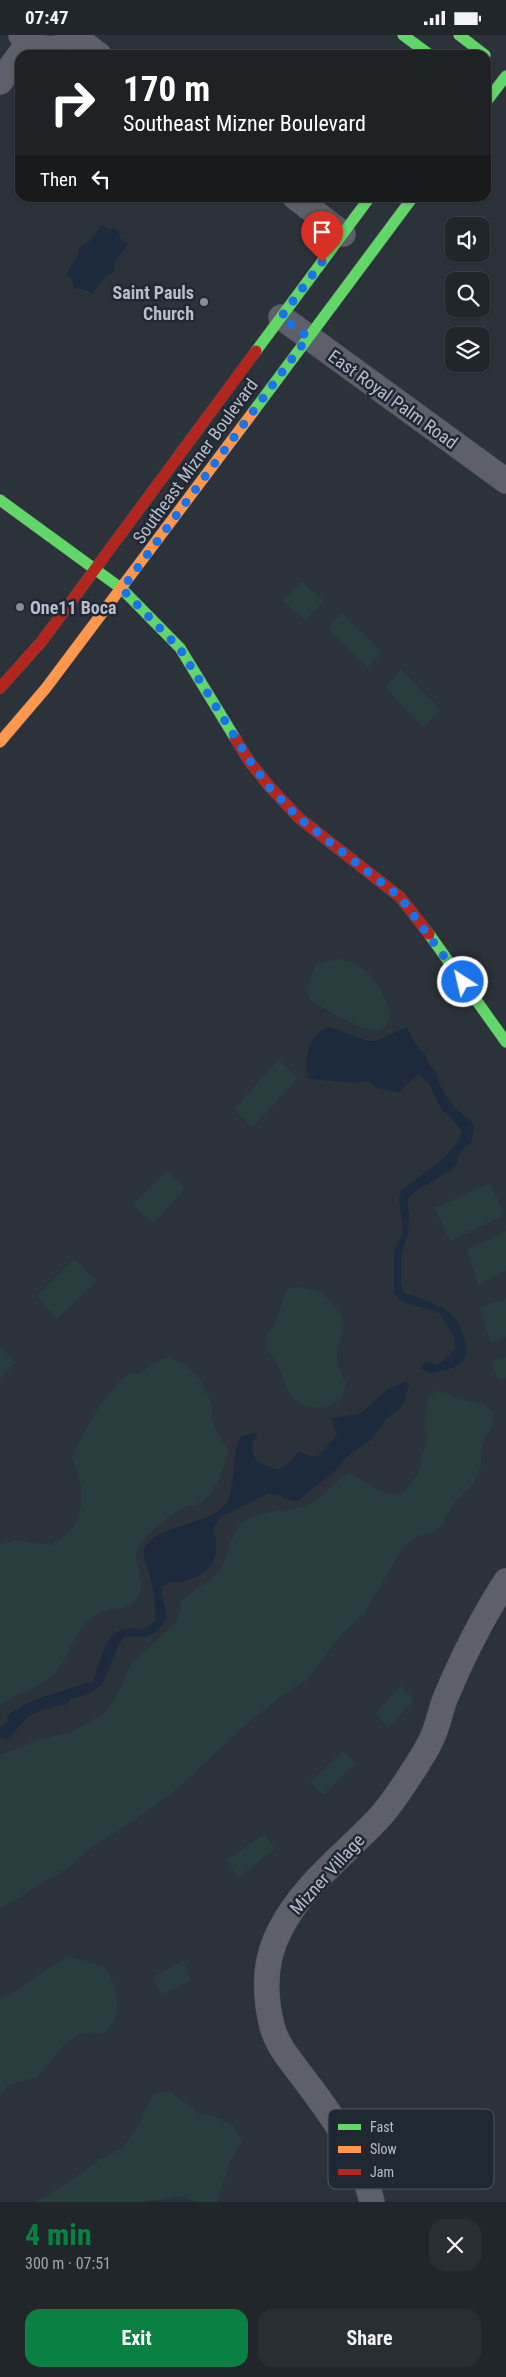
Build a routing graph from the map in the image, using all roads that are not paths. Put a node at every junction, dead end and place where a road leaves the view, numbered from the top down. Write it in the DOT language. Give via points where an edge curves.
graph roads {
  1 [pos="403,35"];
  2 [pos="458,35"];
  3 [pos="76,36"];
  4 [pos="25,39"];
  5 [pos="19,50"];
  6 [pos="93,50"];
  7 [pos="423,50"];
  8 [pos="479,50"];
  9 [pos="15,56"];
  10 [pos="506,76"];
  11 [pos="0,82"];
  12 [pos="491,94"];
  13 [pos="491,101"];
  14 [pos="500,106"];
  15 [pos="301,202"];
  16 [pos="366,202"];
  17 [pos="409,202"];
  18 [pos="343,234"];
  19 [pos="281,317"];
  20 [pos="308,337"];
  21 [pos="506,481"];
  22 [pos="0,499"];
  23 [pos="94,568"];
  24 [pos="122,589"];
  25 [pos="0,688"];
  26 [pos="0,742"];
  27 [pos="506,1042"];
  28 [pos="506,1581"];
  29 [pos="328,2113"];
  30 [pos="368,2189"];
  31 [pos="372,2202"];
  1 -- 7 [label="main road"];
  2 -- 8 [label="main road"];
  3 -- 4 [label="street" via="68,44 48,49"];
  3 -- 6 [label="street"];
  4 -- 5 [label="street"];
  9 -- 11 [label="street"];
  10 -- 12 [label="main road"];
  13 -- 14 [label="main road"];
  15 -- 18 [label="street"];
  16 -- 18 [label="main road, Southeast Mizner Boulevard"];
  17 -- 20 [label="main road, Southeast Mizner Boulevard"];
  18 -- 19 [label="main road, Southeast Mizner Boulevard"];
  19 -- 20 [label="street, East Royal Palm Road"];
  19 -- 23 [label="main road, Southeast Mizner Boulevard"];
  20 -- 21 [label="street, East Royal Palm Road"];
  20 -- 24 [label="main road, Southeast Mizner Boulevard"];
  22 -- 23 [label="main road"];
  23 -- 24 [label="main road"];
  23 -- 25 [label="main road, Southeast Mizner Boulevard" via="42,641"];
  24 -- 26 [label="main road, Southeast Mizner Boulevard"];
  24 -- 27 [label="main road" via="180,649 269,787 299,818 400,897"];
  28 -- 29 [label="street, Mizner Village" via="471,1642 432,1738 411,1773 379,1818 293,1908 270,1955 266,1979 272,2028 286,2054"];
  30 -- 31 [label="street, Mizner Village"];
}
